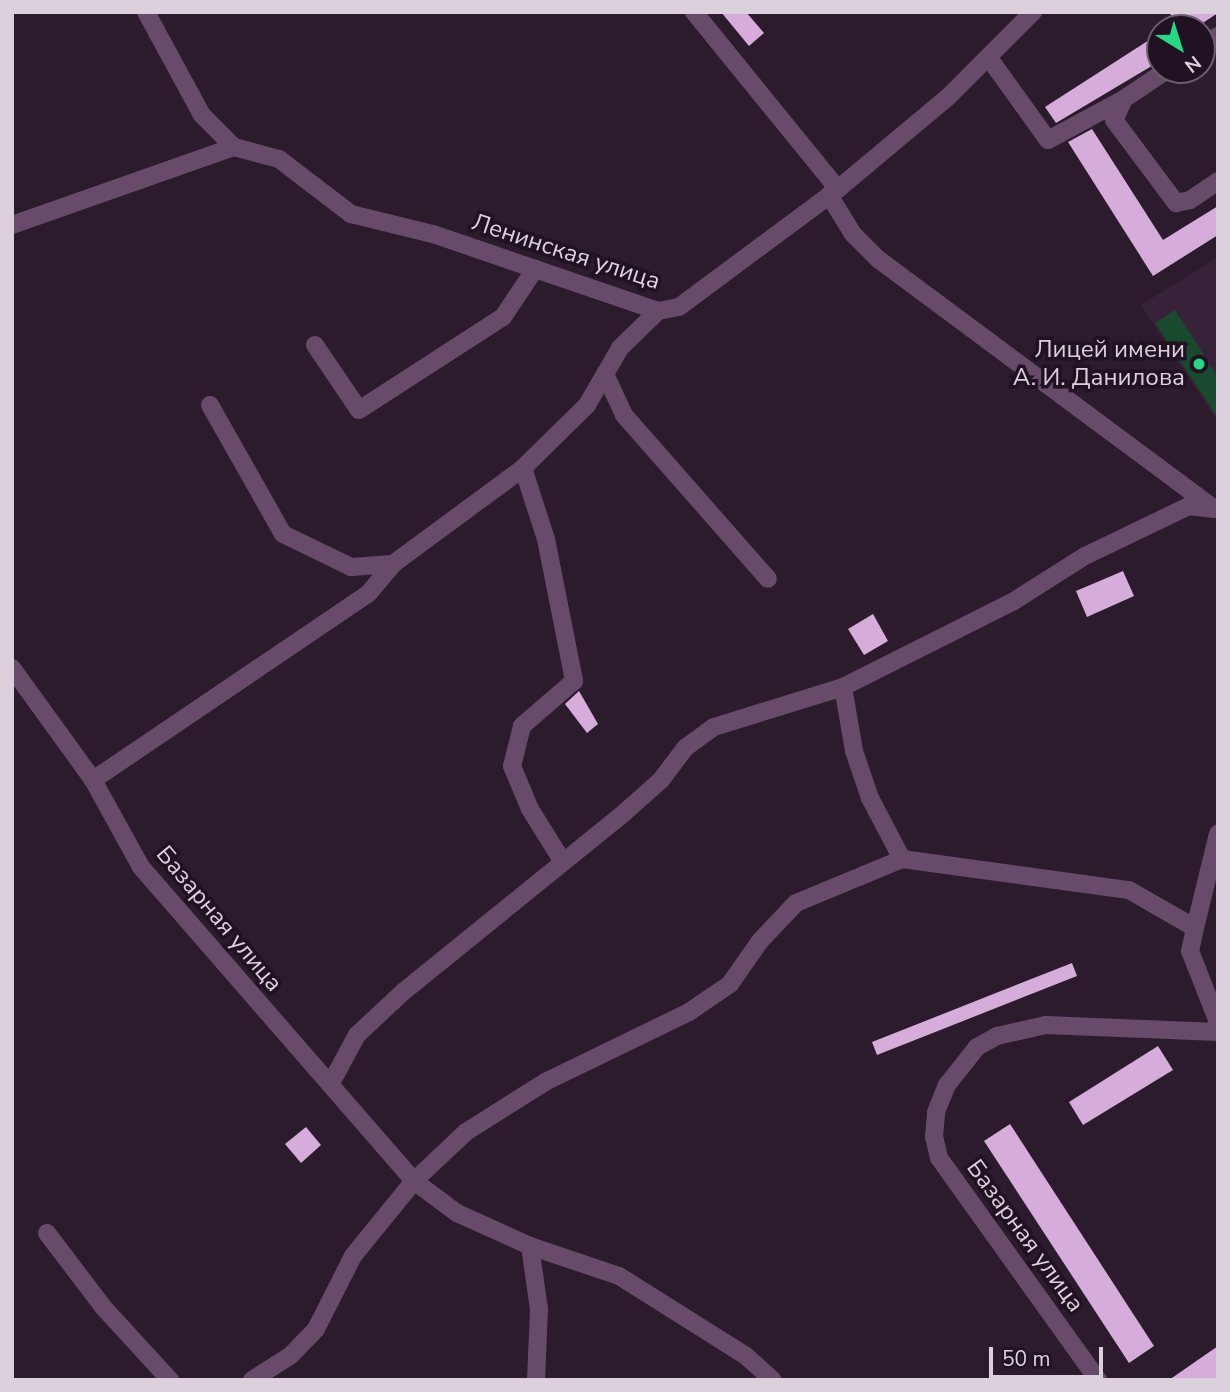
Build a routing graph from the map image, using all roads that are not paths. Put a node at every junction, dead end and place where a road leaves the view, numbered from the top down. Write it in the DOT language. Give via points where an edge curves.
graph roads {
  1 [pos="146,12"];
  2 [pos="694,12"];
  3 [pos="1033,12"];
  4 [pos="989,58"];
  5 [pos="1146,84"];
  6 [pos="1124,99"];
  7 [pos="234,147"];
  8 [pos="1218,181"];
  9 [pos="833,192"];
  10 [pos="12,226"];
  11 [pos="535,269"];
  12 [pos="658,311"];
  13 [pos="315,345"];
  14 [pos="605,374"];
  15 [pos="210,405"];
  16 [pos="523,468"];
  17 [pos="1216,512"];
  18 [pos="393,564"];
  19 [pos="768,579"];
  20 [pos="12,668"];
  21 [pos="843,687"];
  22 [pos="93,780"];
  23 [pos="1218,834"];
  24 [pos="902,859"];
  25 [pos="564,862"];
  26 [pos="1195,928"];
  27 [pos="1218,1022"];
  28 [pos="1218,1032"];
  29 [pos="331,1083"];
  30 [pos="414,1181"];
  31 [pos="47,1233"];
  32 [pos="530,1246"];
  33 [pos="170,1380"];
  34 [pos="252,1380"];
  35 [pos="536,1380"];
  36 [pos="773,1380"];
  37 [pos="1098,1380"];
  1 -- 7 [label="street" via="202,115"];
  2 -- 9 [label="street"];
  3 -- 4 [label="street, Ленинская улица"];
  4 -- 6 [label="street" via="1048,140"];
  4 -- 9 [label="street, Ленинская улица"];
  5 -- 6 [label="street"];
  6 -- 8 [label="street" via="1114,120 1176,203 1190,201"];
  7 -- 10 [label="street"];
  7 -- 11 [label="street, Ленинская улица" via="279,159 351,214 433,234"];
  9 -- 12 [label="street, Ленинская улица" via="679,307"];
  9 -- 17 [label="street" via="853,234 878,259"];
  11 -- 12 [label="street, Ленинская улица"];
  11 -- 13 [label="street" via="503,317 359,410"];
  12 -- 14 [label="street" via="620,348"];
  14 -- 16 [label="street" via="587,405"];
  14 -- 19 [label="street" via="624,415"];
  15 -- 18 [label="street" via="283,534 351,567"];
  16 -- 18 [label="street"];
  16 -- 25 [label="street" via="546,539 574,681 522,726 512,766 530,809"];
  17 -- 21 [label="street" via="1189,506"];
  18 -- 22 [label="street" via="368,594"];
  20 -- 22 [label="street, Базарная улица"];
  21 -- 24 [label="street" via="854,751 870,798"];
  21 -- 25 [label="street" via="714,727 685,748 661,780"];
  22 -- 29 [label="street, Базарная улица" via="141,867"];
  23 -- 26 [label="street"];
  24 -- 26 [label="street" via="1129,890"];
  24 -- 30 [label="street" via="796,903 760,941 730,984 689,1012 545,1082 466,1132"];
  25 -- 29 [label="street" via="403,992 358,1035"];
  26 -- 27 [label="street" via="1190,951"];
  28 -- 37 [label="street, Базарная улица" via="1046,1025 997,1036 977,1047 947,1085 936,1112 934,1137 939,1158"];
  29 -- 30 [label="street, Базарная улица"];
  30 -- 32 [label="street, Базарная улица" via="457,1213"];
  30 -- 34 [label="street" via="354,1256 316,1329 290,1356"];
  31 -- 33 [label="street" via="104,1308"];
  32 -- 35 [label="street" via="539,1309"];
  32 -- 36 [label="street, Базарная улица" via="619,1276 746,1356"];
}
